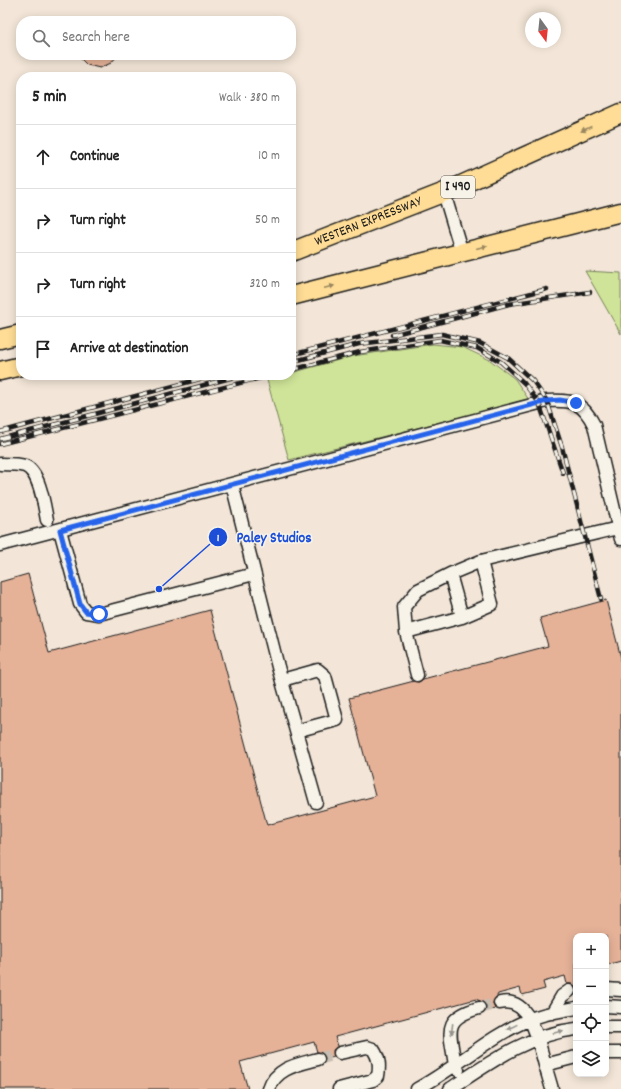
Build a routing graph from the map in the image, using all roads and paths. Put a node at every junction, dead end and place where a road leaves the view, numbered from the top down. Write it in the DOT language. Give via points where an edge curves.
graph roads {
  1 [pos="621,113"];
  2 [pos="444,193"];
  3 [pos="621,212"];
  4 [pos="296,250"];
  5 [pos="462,253"];
  6 [pos="296,295"];
  7 [pos="16,335"];
  8 [pos="0,340"];
  9 [pos="16,367"];
  10 [pos="0,371"];
  11 [pos="0,464"];
  12 [pos="232,484"];
  13 [pos="47,520"];
  14 [pos="60,530"];
  15 [pos="620,534"];
  16 [pos="0,545"];
  17 [pos="481,561"];
  18 [pos="254,574"];
  19 [pos="450,574"];
  20 [pos="462,617"];
  21 [pos="406,632"];
  22 [pos="417,676"];
  23 [pos="282,680"];
  24 [pos="296,731"];
  25 [pos="316,802"];
  26 [pos="609,989"];
  27 [pos="621,990"];
  28 [pos="569,991"];
  29 [pos="500,1003"];
  30 [pos="609,1006"];
  31 [pos="621,1007"];
  32 [pos="479,1008"];
  33 [pos="573,1009"];
  34 [pos="552,1013"];
  35 [pos="530,1019"];
  36 [pos="609,1027"];
  37 [pos="621,1027"];
  38 [pos="573,1030"];
  39 [pos="537,1038"];
  40 [pos="340,1053"];
  41 [pos="609,1053"];
  42 [pos="621,1053"];
  43 [pos="573,1058"];
  44 [pos="318,1059"];
  45 [pos="545,1065"];
  46 [pos="455,1066"];
  47 [pos="471,1076"];
  48 [pos="270,1089"];
  49 [pos="339,1089"];
  50 [pos="417,1089"];
  51 [pos="450,1089"];
  52 [pos="552,1089"];
  1 -- 2 [label="highway, WESTERN EXPRESSWAY / I 490, one-way"];
  2 -- 4 [label="highway, WESTERN EXPRESSWAY / I 490"];
  2 -- 5 [label="street"];
  5 -- 3 [label="highway, one-way"];
  6 -- 5 [label="highway, one-way"];
  7 -- 8 [label="highway"];
  9 -- 10 [label="highway"];
  11 -- 13 [label="street" via="24,466 30,470 37,480"];
  12 -- 14 [label="street"];
  12 -- 15 [label="street" via="547,401 560,400 576,403 586,411 594,425"];
  12 -- 18 [label="street"];
  14 -- 16 [label="street"];
  14 -- 18 [label="street" via="80,604 86,612 99,614"];
  15 -- 17 [label="street"];
  17 -- 19 [label="street"];
  17 -- 20 [label="street" via="492,604"];
  18 -- 23 [label="street"];
  19 -- 20 [label="street"];
  19 -- 21 [label="street" via="418,590 404,607"];
  20 -- 21 [label="street"];
  21 -- 22 [label="street"];
  23 -- 24 [label="street"];
  23 -- 24 [label="street" via="318,670 325,676 337,720"];
  24 -- 25 [label="street"];
  26 -- 27 [label="street"];
  28 -- 34 [label="street" via="562,996"];
  29 -- 35 [label="street" via="514,1003"];
  30 -- 31 [label="street"];
  32 -- 46 [label="street, one-way" via="463,1013 452,1023"];
  33 -- 34 [label="street"];
  34 -- 35 [label="street"];
  35 -- 39 [label="street"];
  35 -- 46 [label="street, one-way" via="504,1031"];
  36 -- 37 [label="street"];
  39 -- 38 [label="street, one-way"];
  39 -- 45 [label="street"];
  39 -- 47 [label="street" via="498,1058"];
  40 -- 49 [label="street" via="373,1048 378,1057 379,1068 378,1076 372,1080"];
  41 -- 42 [label="street"];
  43 -- 45 [label="street"];
  44 -- 48 [label="street" via="286,1068 272,1082"];
  45 -- 52 [label="street"];
  46 -- 47 [label="street" via="460,1072"];
  46 -- 50 [label="street"];
  47 -- 51 [label="street"];
}
